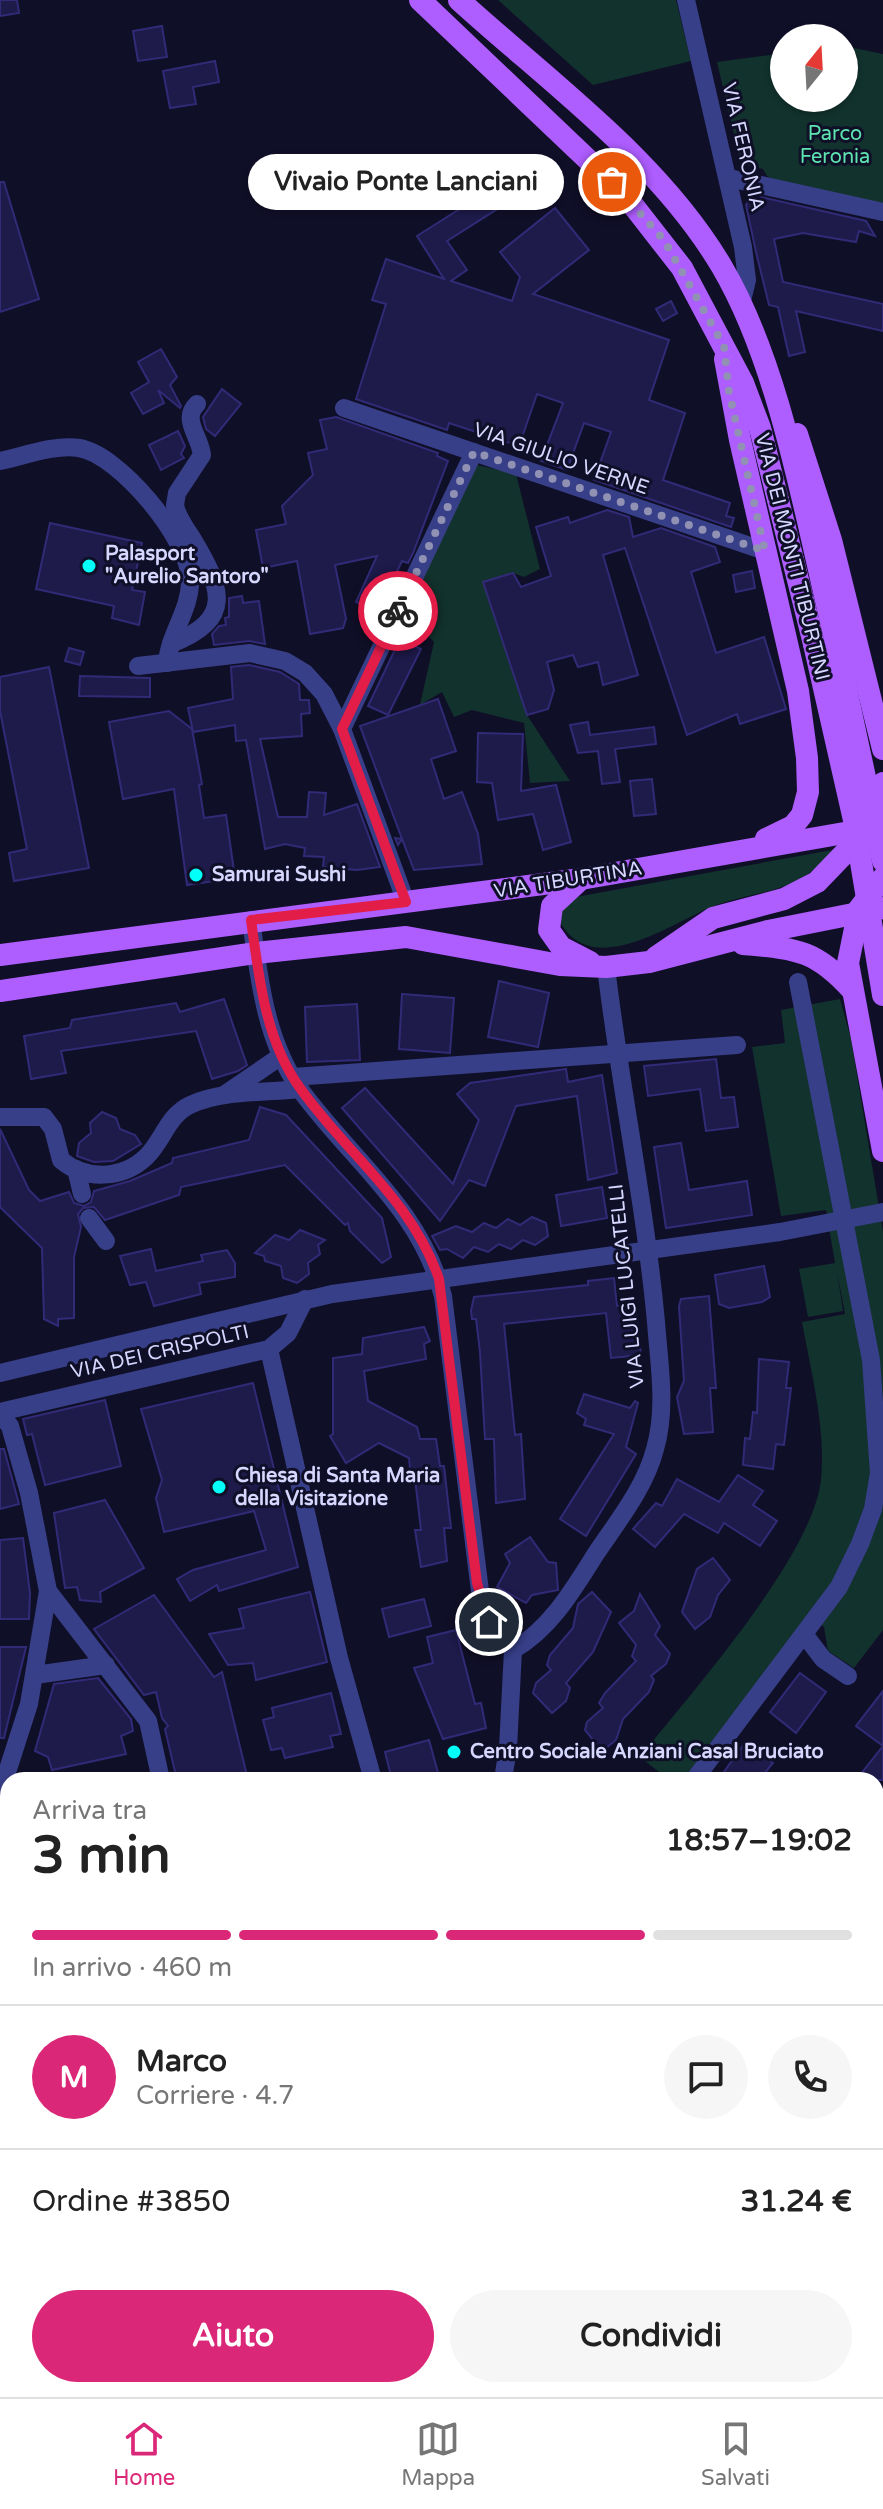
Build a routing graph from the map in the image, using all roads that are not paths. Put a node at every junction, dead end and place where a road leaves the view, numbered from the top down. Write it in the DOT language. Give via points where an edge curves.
graph roads {
  1 [pos="420,0"];
  2 [pos="459,0"];
  3 [pos="686,0"];
  4 [pos="729,178"];
  5 [pos="883,212"];
  6 [pos="741,305"];
  7 [pos="724,346"];
  8 [pos="767,371"];
  9 [pos="197,404"];
  10 [pos="344,408"];
  11 [pos="474,452"];
  12 [pos="0,461"];
  13 [pos="765,551"];
  14 [pos="824,641"];
  15 [pos="169,654"];
  16 [pos="138,666"];
  17 [pos="342,729"];
  18 [pos="883,749"];
  19 [pos="883,783"];
  20 [pos="876,828"];
  21 [pos="736,852"];
  22 [pos="883,861"];
  23 [pos="883,878"];
  24 [pos="581,879"];
  25 [pos="406,902"];
  26 [pos="883,908"];
  27 [pos="857,914"];
  28 [pos="251,920"];
  29 [pos="734,943"];
  30 [pos="256,953"];
  31 [pos="0,955"];
  32 [pos="649,962"];
  33 [pos="606,967"];
  34 [pos="798,982"];
  35 [pos="852,990"];
  36 [pos="0,991"];
  37 [pos="883,995"];
  38 [pos="737,1045"];
  39 [pos="619,1055"];
  40 [pos="281,1056"];
  41 [pos="297,1083"];
  42 [pos="221,1097"];
  43 [pos="0,1117"];
  44 [pos="883,1151"];
  45 [pos="76,1169"];
  46 [pos="82,1194"];
  47 [pos="883,1212"];
  48 [pos="89,1218"];
  49 [pos="836,1223"];
  50 [pos="106,1241"];
  51 [pos="649,1250"];
  52 [pos="439,1279"];
  53 [pos="305,1299"];
  54 [pos="269,1349"];
  55 [pos="0,1373"];
  56 [pos="0,1413"];
  57 [pos="48,1591"];
  58 [pos="804,1634"];
  59 [pos="513,1650"];
  60 [pos="106,1665"];
  61 [pos="35,1675"];
  62 [pos="848,1676"];
  63 [pos="6,1772"];
  64 [pos="159,1772"];
  65 [pos="371,1772"];
  66 [pos="504,1772"];
  67 [pos="700,1772"];
  1 -- 7 [label="main road, VIA DEI MONTI TIBURTINI" via="625,195 664,240"];
  2 -- 6 [label="main road, VIA DEI MONTI TIBURTINI" via="638,162 700,235"];
  3 -- 4 [label="street, VIA FERONIA"];
  4 -- 5 [label="street"];
  4 -- 6 [label="street, VIA FERONIA" via="747,280"];
  6 -- 8 [label="main road, VIA DEI MONTI TIBURTINI"];
  7 -- 13 [label="main road" via="729,392"];
  7 -- 14 [label="main road, VIA DEI MONTI TIBURTINI" via="760,428"];
  8 -- 14 [label="main road, VIA DEI MONTI TIBURTINI"];
  8 -- 18 [label="main road" via="795,427 821,505"];
  9 -- 15 [label="street" via="190,420 202,455 175,505 213,575 217,599 211,622"];
  10 -- 11 [label="street, VIA GIULIO VERNE"];
  11 -- 13 [label="street, VIA GIULIO VERNE"];
  11 -- 17 [label="street"];
  12 -- 15 [label="street" via="77,447 115,464 171,530 188,563 189,591"];
  13 -- 21 [label="main road" via="798,691 808,792 793,826"];
  14 -- 22 [label="main road, VIA DEI MONTI TIBURTINI, bridge" via="857,729"];
  14 -- 37 [label="main road, VIA DEI MONTI TIBURTINI, bridge"];
  15 -- 16 [label="street"];
  15 -- 17 [label="street" via="250,653 285,661 314,681"];
  17 -- 25 [label="street"];
  19 -- 20 [label="main road"];
  20 -- 21 [label="main road, VIA TIBURTINA"];
  20 -- 32 [label="main road" via="799,894 713,918"];
  21 -- 24 [label="main road, VIA TIBURTINA"];
  23 -- 27 [label="main road"];
  24 -- 25 [label="main road, VIA TIBURTINA"];
  24 -- 33 [label="main road" via="552,906 549,930 574,957"];
  25 -- 28 [label="main road, VIA TIBURTINA"];
  26 -- 27 [label="main road"];
  27 -- 29 [label="main road"];
  27 -- 35 [label="main road" via="848,963"];
  28 -- 30 [label="street"];
  28 -- 31 [label="main road, VIA TIBURTINA"];
  29 -- 32 [label="main road"];
  29 -- 35 [label="main road" via="801,950 828,965"];
  30 -- 33 [label="main road" via="414,937 560,965"];
  30 -- 36 [label="main road"];
  30 -- 40 [label="street"];
  32 -- 33 [label="main road"];
  33 -- 39 [label="street, VIA LUIGI LUCATELLI"];
  34 -- 49 [label="street"];
  35 -- 44 [label="main road"];
  38 -- 39 [label="street"];
  39 -- 41 [label="street"];
  39 -- 51 [label="street, VIA LUIGI LUCATELLI"];
  40 -- 41 [label="street"];
  40 -- 42 [label="street"];
  41 -- 42 [label="street"];
  41 -- 52 [label="street" via="404,1209"];
  42 -- 45 [label="street" via="179,1112 146,1157 129,1168 110,1175"];
  43 -- 45 [label="street" via="44,1117 61,1160"];
  45 -- 46 [label="street"];
  47 -- 49 [label="street, VIA DEI CRISPOLTI"];
  48 -- 50 [label="street"];
  49 -- 51 [label="street, VIA DEI CRISPOLTI"];
  49 -- 58 [label="street" via="871,1360 879,1473 860,1544 839,1587"];
  51 -- 52 [label="street, VIA DEI CRISPOLTI"];
  51 -- 59 [label="street, VIA LUIGI LUCATELLI" via="662,1398 655,1451 637,1490 552,1617"];
  52 -- 53 [label="street, VIA DEI CRISPOLTI"];
  52 -- 59 [label="street" via="480,1595 489,1622"];
  53 -- 54 [label="street, VIA DEI CRISPOLTI" via="288,1333"];
  53 -- 55 [label="street, VIA DEI CRISPOLTI"];
  54 -- 56 [label="street, VIA DEI CRISPOLTI"];
  54 -- 65 [label="street" via="339,1658"];
  56 -- 57 [label="street" via="10,1426 29,1493"];
  57 -- 60 [label="street"];
  57 -- 61 [label="street"];
  58 -- 62 [label="street" via="823,1659"];
  58 -- 67 [label="street"];
  59 -- 66 [label="street"];
  60 -- 61 [label="street"];
  60 -- 64 [label="street" via="148,1721"];
  61 -- 63 [label="street"];
}
